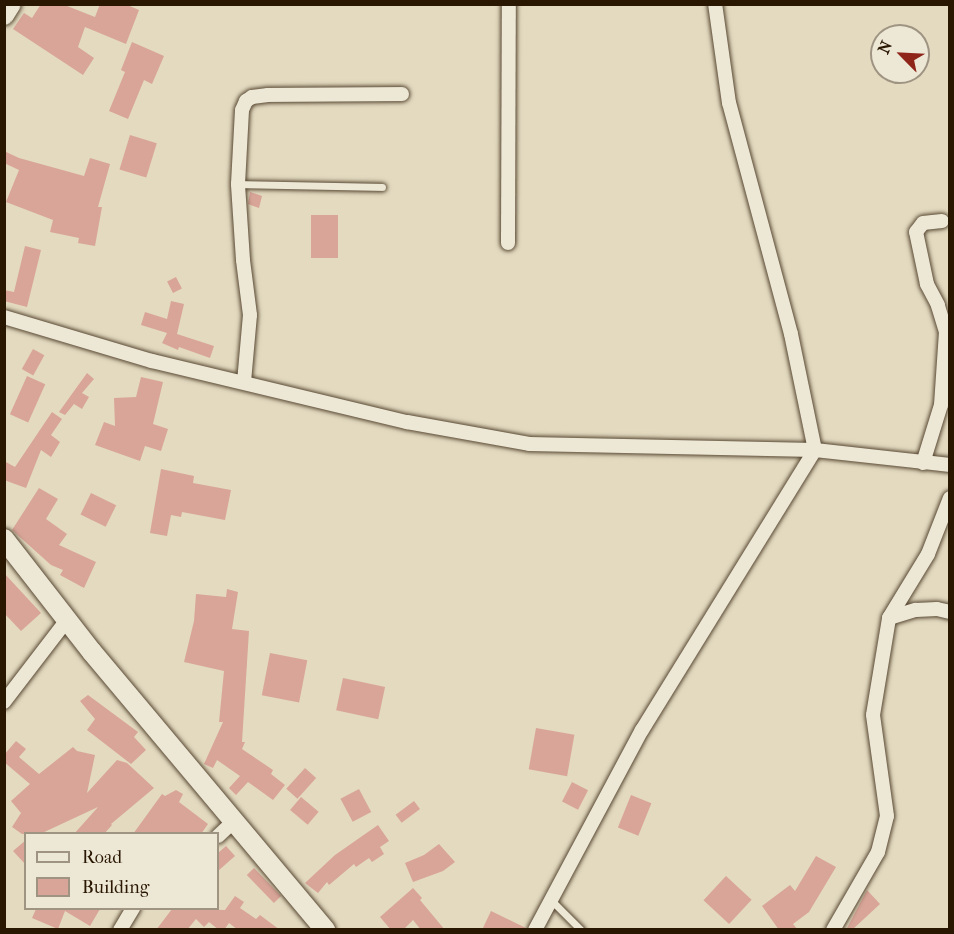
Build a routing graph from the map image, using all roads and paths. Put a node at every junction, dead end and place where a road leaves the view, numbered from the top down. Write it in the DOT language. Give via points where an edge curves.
graph roads {
  1 [pos="11,4"];
  2 [pos="509,4"];
  3 [pos="715,4"];
  4 [pos="4,15"];
  5 [pos="402,94"];
  6 [pos="238,184"];
  7 [pos="382,186"];
  8 [pos="942,221"];
  9 [pos="508,243"];
  10 [pos="4,317"];
  11 [pos="244,382"];
  12 [pos="815,450"];
  13 [pos="923,463"];
  14 [pos="950,465"];
  15 [pos="950,498"];
  16 [pos="4,539"];
  17 [pos="950,612"];
  18 [pos="890,618"];
  19 [pos="67,620"];
  20 [pos="4,702"];
  21 [pos="234,821"];
  22 [pos="219,835"];
  23 [pos="552,901"];
  24 [pos="132,910"];
  25 [pos="120,930"];
  26 [pos="325,930"];
  27 [pos="535,930"];
  28 [pos="581,930"];
  29 [pos="833,930"];
  1 -- 4 [label="street"];
  2 -- 9 [label="street"];
  3 -- 12 [label="street" via="729,102 791,334"];
  5 -- 6 [label="street" via="252,97 242,110"];
  6 -- 7 [label="lane"];
  6 -- 11 [label="street" via="250,315"];
  8 -- 13 [label="street" via="923,222 916,232 927,284 946,332 941,405"];
  10 -- 11 [label="street" via="152,361"];
  11 -- 12 [label="street" via="406,422 529,444"];
  12 -- 13 [label="street"];
  12 -- 23 [label="street" via="642,730"];
  13 -- 14 [label="street"];
  15 -- 18 [label="street" via="928,554"];
  16 -- 19 [label="street"];
  17 -- 18 [label="street" via="916,610"];
  18 -- 29 [label="street" via="873,715 887,816 878,852"];
  19 -- 20 [label="street"];
  19 -- 21 [label="street"];
  21 -- 22 [label="street"];
  21 -- 26 [label="street"];
  23 -- 27 [label="street"];
  23 -- 28 [label="lane"];
  24 -- 25 [label="street"];
}
